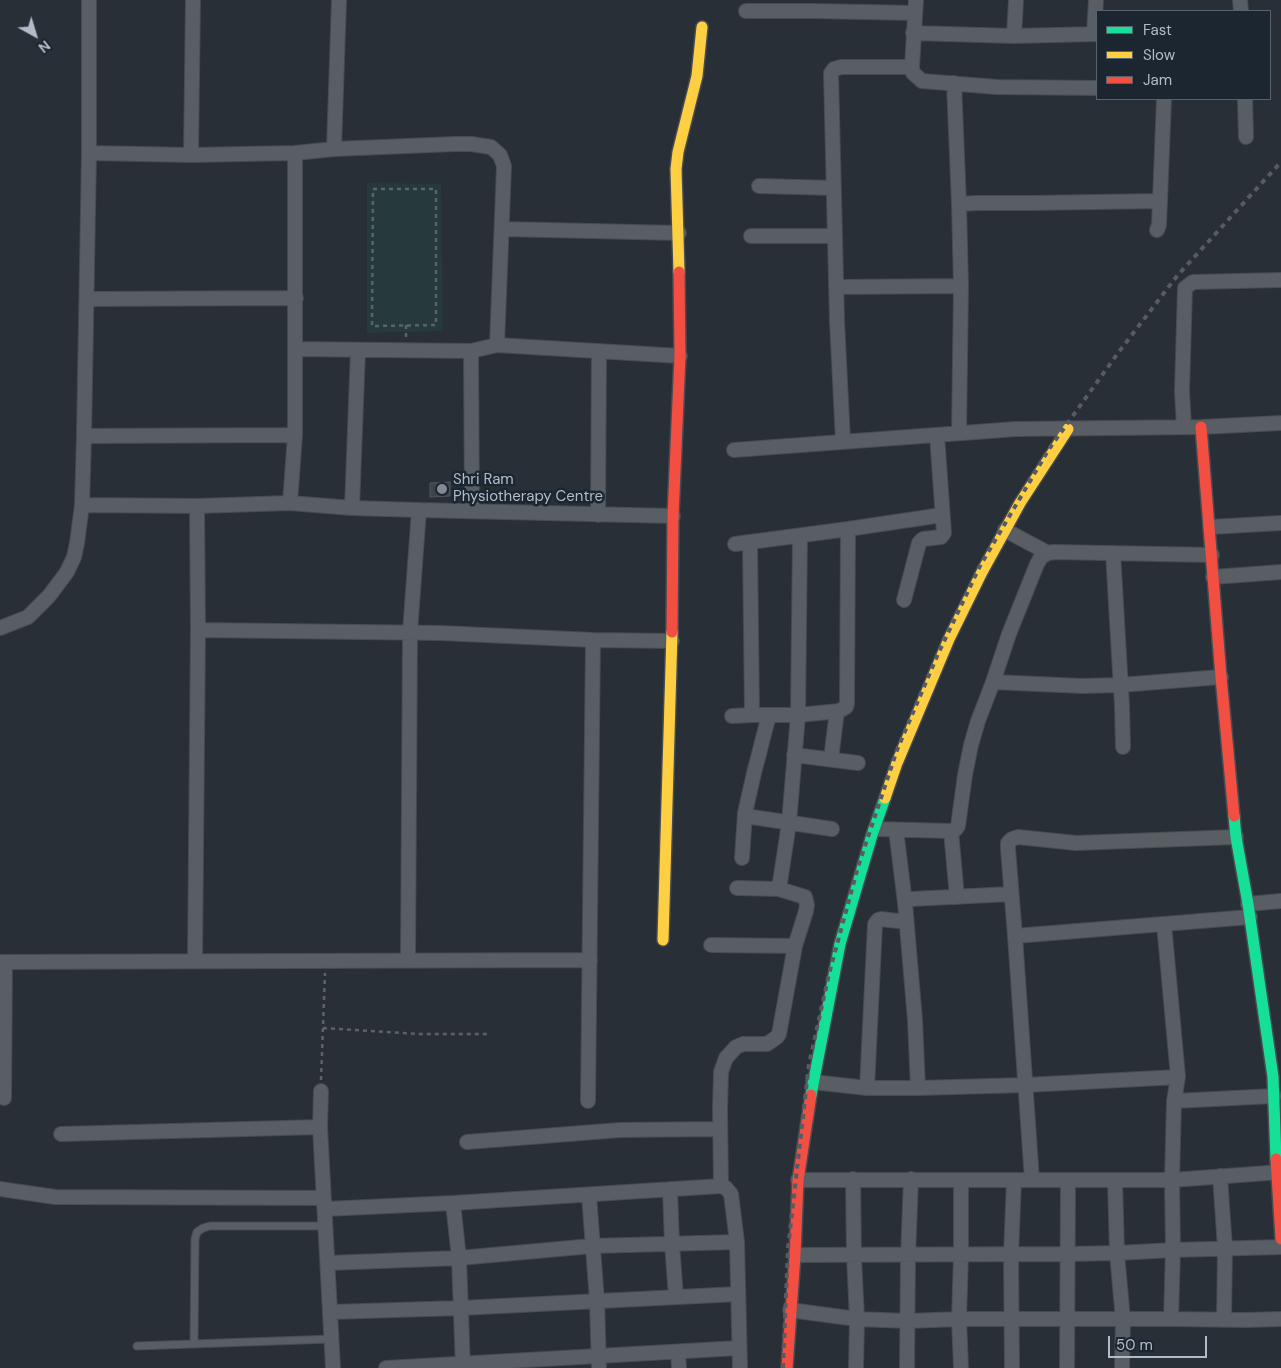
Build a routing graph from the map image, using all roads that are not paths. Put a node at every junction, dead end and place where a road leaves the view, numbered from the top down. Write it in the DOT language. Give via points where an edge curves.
graph roads {
  1 [pos="89,0"];
  2 [pos="193,0"];
  3 [pos="339,0"];
  4 [pos="1016,0"];
  5 [pos="1096,0"];
  6 [pos="814,6"];
  7 [pos="916,7"];
  8 [pos="746,11"];
  9 [pos="702,27"];
  10 [pos="913,33"];
  11 [pos="1096,34"];
  12 [pos="1014,36"];
  13 [pos="912,67"];
  14 [pos="954,83"];
  15 [pos="1096,88"];
  16 [pos="1164,100"];
  17 [pos="1245,100"];
  18 [pos="1246,138"];
  19 [pos="334,149"];
  20 [pos="89,153"];
  21 [pos="296,154"];
  22 [pos="191,156"];
  23 [pos="759,186"];
  24 [pos="834,188"];
  25 [pos="1160,201"];
  26 [pos="960,204"];
  27 [pos="502,229"];
  28 [pos="1157,230"];
  29 [pos="678,233"];
  30 [pos="751,236"];
  31 [pos="835,236"];
  32 [pos="1281,280"];
  33 [pos="836,286"];
  34 [pos="961,286"];
  35 [pos="296,298"];
  36 [pos="87,299"];
  37 [pos="498,345"];
  38 [pos="295,349"];
  39 [pos="358,350"];
  40 [pos="471,351"];
  41 [pos="599,351"];
  42 [pos="680,356"];
  43 [pos="1281,422"];
  44 [pos="1184,427"];
  45 [pos="1201,427"];
  46 [pos="1068,428"];
  47 [pos="959,433"];
  48 [pos="937,434"];
  49 [pos="296,435"];
  50 [pos="84,436"];
  51 [pos="843,441"];
  52 [pos="734,450"];
  53 [pos="290,503"];
  54 [pos="82,505"];
  55 [pos="197,506"];
  56 [pos="352,508"];
  57 [pos="418,510"];
  58 [pos="472,511"];
  59 [pos="598,515"];
  60 [pos="942,515"];
  61 [pos="672,516"];
  62 [pos="1281,522"];
  63 [pos="1210,527"];
  64 [pos="848,530"];
  65 [pos="1005,530"];
  66 [pos="800,536"];
  67 [pos="750,542"];
  68 [pos="735,544"];
  69 [pos="1048,553"];
  70 [pos="1113,553"];
  71 [pos="1212,555"];
  72 [pos="1281,572"];
  73 [pos="1213,577"];
  74 [pos="904,600"];
  75 [pos="0,628"];
  76 [pos="198,630"];
  77 [pos="410,632"];
  78 [pos="593,640"];
  79 [pos="672,640"];
  80 [pos="1220,677"];
  81 [pos="993,682"];
  82 [pos="1120,684"];
  83 [pos="837,711"];
  84 [pos="752,715"];
  85 [pos="769,715"];
  86 [pos="798,715"];
  87 [pos="732,716"];
  88 [pos="1123,747"];
  89 [pos="794,755"];
  90 [pos="831,759"];
  91 [pos="858,763"];
  92 [pos="745,816"];
  93 [pos="789,823"];
  94 [pos="832,829"];
  95 [pos="875,829"];
  96 [pos="896,830"];
  97 [pos="951,831"];
  98 [pos="1236,837"];
  99 [pos="742,858"];
  100 [pos="737,888"];
  101 [pos="779,889"];
  102 [pos="1011,894"];
  103 [pos="957,897"];
  104 [pos="1281,901"];
  105 [pos="904,904"];
  106 [pos="1249,910"];
  107 [pos="906,922"];
  108 [pos="1164,924"];
  109 [pos="1015,936"];
  110 [pos="663,940"];
  111 [pos="711,945"];
  112 [pos="795,946"];
  113 [pos="590,960"];
  114 [pos="194,961"];
  115 [pos="408,961"];
  116 [pos="2,962"];
  117 [pos="1277,1072"];
  118 [pos="1178,1077"];
  119 [pos="813,1082"];
  120 [pos="1026,1085"];
  121 [pos="867,1088"];
  122 [pos="918,1088"];
  123 [pos="321,1091"];
  124 [pos="1274,1096"];
  125 [pos="4,1098"];
  126 [pos="588,1101"];
  127 [pos="1174,1101"];
  128 [pos="320,1127"];
  129 [pos="720,1129"];
  130 [pos="61,1134"];
  131 [pos="467,1142"];
  132 [pos="1279,1172"];
  133 [pos="1220,1176"];
  134 [pos="852,1179"];
  135 [pos="798,1180"];
  136 [pos="911,1180"];
  137 [pos="961,1180"];
  138 [pos="1014,1180"];
  139 [pos="1032,1180"];
  140 [pos="1068,1180"];
  141 [pos="1115,1180"];
  142 [pos="1172,1180"];
  143 [pos="721,1186"];
  144 [pos="0,1189"];
  145 [pos="670,1189"];
  146 [pos="589,1195"];
  147 [pos="325,1203"];
  148 [pos="453,1203"];
  149 [pos="326,1226"];
  150 [pos="1281,1239"];
  151 [pos="737,1242"];
  152 [pos="672,1244"];
  153 [pos="592,1246"];
  154 [pos="1281,1247"];
  155 [pos="1225,1248"];
  156 [pos="1173,1250"];
  157 [pos="1117,1253"];
  158 [pos="1067,1254"];
  159 [pos="795,1255"];
  160 [pos="909,1255"];
  161 [pos="961,1255"];
  162 [pos="1011,1255"];
  163 [pos="854,1256"];
  164 [pos="459,1258"];
  165 [pos="328,1263"];
  166 [pos="738,1294"];
  167 [pos="676,1297"];
  168 [pos="597,1301"];
  169 [pos="461,1308"];
  170 [pos="790,1310"];
  171 [pos="331,1312"];
  172 [pos="857,1319"];
  173 [pos="959,1319"];
  174 [pos="1012,1319"];
  175 [pos="1067,1319"];
  176 [pos="1171,1319"];
  177 [pos="1281,1319"];
  178 [pos="1123,1320"];
  179 [pos="1224,1320"];
  180 [pos="908,1321"];
  181 [pos="332,1339"];
  182 [pos="194,1344"];
  183 [pos="137,1346"];
  184 [pos="740,1348"];
  185 [pos="678,1352"];
  186 [pos="599,1362"];
  187 [pos="463,1366"];
  188 [pos="333,1368"];
  189 [pos="386,1368"];
  190 [pos="679,1368"];
  191 [pos="740,1368"];
  192 [pos="787,1368"];
  193 [pos="856,1368"];
  194 [pos="907,1368"];
  195 [pos="961,1368"];
  196 [pos="1012,1368"];
  197 [pos="1067,1368"];
  198 [pos="1122,1368"];
  1 -- 20 [label="street"];
  2 -- 22 [label="street"];
  3 -- 19 [label="street"];
  4 -- 12 [label="street"];
  5 -- 11 [label="street"];
  6 -- 7 [label="street"];
  6 -- 8 [label="street"];
  7 -- 10 [label="street"];
  9 -- 29 [label="street" via="697,76 676,169"];
  10 -- 12 [label="street"];
  10 -- 13 [label="street"];
  11 -- 12 [label="street"];
  13 -- 14 [label="street" via="922,81"];
  13 -- 24 [label="street" via="841,67 832,72"];
  14 -- 15 [label="street"];
  14 -- 26 [label="street"];
  16 -- 25 [label="street"];
  17 -- 18 [label="street"];
  19 -- 21 [label="street"];
  19 -- 27 [label="street" via="463,144 491,147 504,166"];
  20 -- 22 [label="street"];
  20 -- 36 [label="street"];
  21 -- 22 [label="street"];
  21 -- 35 [label="street"];
  23 -- 24 [label="street"];
  24 -- 31 [label="street"];
  25 -- 26 [label="street"];
  25 -- 28 [label="street"];
  26 -- 34 [label="street"];
  27 -- 29 [label="street"];
  27 -- 37 [label="street"];
  29 -- 42 [label="street"];
  30 -- 31 [label="street"];
  31 -- 33 [label="street"];
  32 -- 44 [label="street" via="1193,282 1185,288"];
  33 -- 34 [label="street"];
  33 -- 51 [label="street"];
  34 -- 47 [label="street"];
  35 -- 36 [label="street"];
  35 -- 38 [label="street"];
  36 -- 50 [label="street"];
  37 -- 40 [label="street"];
  37 -- 41 [label="street"];
  38 -- 39 [label="street"];
  38 -- 49 [label="street"];
  39 -- 40 [label="street"];
  39 -- 56 [label="street"];
  40 -- 58 [label="street"];
  41 -- 42 [label="street"];
  41 -- 59 [label="street"];
  42 -- 61 [label="street"];
  43 -- 45 [label="street"];
  44 -- 45 [label="street"];
  44 -- 46 [label="street"];
  45 -- 63 [label="street"];
  46 -- 47 [label="street"];
  46 -- 65 [label="street"];
  47 -- 48 [label="street"];
  48 -- 51 [label="street"];
  48 -- 60 [label="street"];
  49 -- 50 [label="street"];
  49 -- 53 [label="street"];
  50 -- 54 [label="street"];
  51 -- 52 [label="street"];
  53 -- 55 [label="street"];
  53 -- 56 [label="street"];
  54 -- 55 [label="street"];
  54 -- 75 [label="street" via="74,557 67,572 28,617"];
  55 -- 76 [label="street"];
  56 -- 57 [label="street"];
  57 -- 58 [label="street"];
  57 -- 77 [label="street"];
  58 -- 59 [label="street"];
  59 -- 61 [label="street"];
  60 -- 64 [label="street"];
  60 -- 74 [label="street" via="942,536 923,538 918,544"];
  61 -- 79 [label="street"];
  62 -- 63 [label="street"];
  63 -- 71 [label="street"];
  64 -- 66 [label="street"];
  64 -- 83 [label="street" via="847,704"];
  65 -- 69 [label="street"];
  65 -- 95 [label="street" via="949,640 897,763"];
  66 -- 67 [label="street"];
  66 -- 86 [label="street"];
  67 -- 68 [label="street"];
  67 -- 84 [label="street"];
  69 -- 70 [label="street"];
  69 -- 81 [label="street" via="1036,564"];
  70 -- 71 [label="street"];
  70 -- 82 [label="street"];
  71 -- 73 [label="street"];
  72 -- 73 [label="street"];
  73 -- 80 [label="street"];
  76 -- 77 [label="street"];
  76 -- 114 [label="street"];
  77 -- 78 [label="street"];
  77 -- 115 [label="street"];
  78 -- 79 [label="street"];
  78 -- 113 [label="street"];
  79 -- 110 [label="street"];
  80 -- 82 [label="street"];
  80 -- 98 [label="street"];
  81 -- 82 [label="street"];
  81 -- 97 [label="street" via="970,746 958,826"];
  82 -- 88 [label="street"];
  83 -- 86 [label="street"];
  83 -- 90 [label="street"];
  84 -- 85 [label="street"];
  84 -- 87 [label="street"];
  85 -- 86 [label="street"];
  85 -- 92 [label="street"];
  86 -- 89 [label="street"];
  89 -- 90 [label="street"];
  89 -- 93 [label="street"];
  90 -- 91 [label="street"];
  92 -- 93 [label="street"];
  92 -- 99 [label="street"];
  93 -- 94 [label="street"];
  93 -- 101 [label="street"];
  95 -- 96 [label="street"];
  95 -- 119 [label="street" via="840,944"];
  96 -- 97 [label="street"];
  96 -- 105 [label="street"];
  97 -- 103 [label="street"];
  98 -- 102 [label="street" via="1082,843 1014,838 1008,843"];
  98 -- 106 [label="street"];
  100 -- 101 [label="street"];
  101 -- 112 [label="street" via="804,896 807,900"];
  102 -- 103 [label="street"];
  102 -- 109 [label="street"];
  103 -- 105 [label="street" via="911,898"];
  104 -- 106 [label="street"];
  105 -- 107 [label="street"];
  106 -- 108 [label="street"];
  106 -- 117 [label="street"];
  107 -- 121 [label="street" via="881,919 876,924"];
  107 -- 122 [label="street"];
  108 -- 109 [label="street"];
  108 -- 118 [label="street"];
  109 -- 120 [label="street"];
  111 -- 112 [label="street"];
  112 -- 129 [label="street" via="779,1034 767,1044 739,1045 726,1058 721,1072"];
  113 -- 115 [label="street"];
  113 -- 126 [label="street"];
  114 -- 115 [label="street"];
  114 -- 116 [label="street"];
  116 -- 125 [label="street"];
  117 -- 124 [label="street"];
  118 -- 120 [label="street"];
  118 -- 127 [label="street"];
  119 -- 121 [label="street"];
  119 -- 135 [label="street"];
  120 -- 122 [label="street"];
  120 -- 139 [label="street"];
  121 -- 122 [label="street"];
  123 -- 128 [label="street"];
  124 -- 127 [label="street"];
  124 -- 132 [label="street"];
  127 -- 142 [label="street"];
  128 -- 130 [label="street"];
  128 -- 147 [label="street"];
  129 -- 131 [label="street" via="620,1130"];
  129 -- 143 [label="street"];
  132 -- 133 [label="street"];
  132 -- 150 [label="street"];
  133 -- 142 [label="street"];
  133 -- 155 [label="street"];
  134 -- 135 [label="street"];
  134 -- 136 [label="street"];
  134 -- 163 [label="street"];
  135 -- 159 [label="street"];
  136 -- 137 [label="street"];
  136 -- 160 [label="street"];
  137 -- 138 [label="street"];
  137 -- 161 [label="street"];
  138 -- 139 [label="street"];
  138 -- 162 [label="street"];
  139 -- 140 [label="street"];
  140 -- 141 [label="street"];
  140 -- 158 [label="street"];
  141 -- 142 [label="street"];
  141 -- 157 [label="street"];
  142 -- 156 [label="street"];
  143 -- 145 [label="street"];
  143 -- 151 [label="street" via="731,1194"];
  144 -- 147 [label="street" via="55,1197"];
  145 -- 146 [label="street"];
  145 -- 152 [label="street"];
  146 -- 148 [label="street"];
  146 -- 153 [label="street"];
  147 -- 148 [label="street"];
  147 -- 149 [label="street"];
  148 -- 164 [label="street"];
  149 -- 165 [label="street"];
  149 -- 182 [label="lane" via="210,1226 197,1232"];
  151 -- 152 [label="street"];
  151 -- 166 [label="street"];
  152 -- 153 [label="street"];
  152 -- 167 [label="street"];
  153 -- 164 [label="street"];
  153 -- 168 [label="street"];
  154 -- 155 [label="street"];
  155 -- 156 [label="street"];
  155 -- 179 [label="street"];
  156 -- 157 [label="street"];
  156 -- 176 [label="street"];
  157 -- 158 [label="street"];
  157 -- 178 [label="street"];
  158 -- 162 [label="street"];
  158 -- 175 [label="street"];
  159 -- 163 [label="street"];
  159 -- 170 [label="street"];
  160 -- 161 [label="street"];
  160 -- 163 [label="street"];
  160 -- 180 [label="street"];
  161 -- 162 [label="street"];
  161 -- 173 [label="street"];
  162 -- 174 [label="street"];
  163 -- 172 [label="street"];
  164 -- 165 [label="street"];
  164 -- 169 [label="street"];
  165 -- 171 [label="street"];
  166 -- 167 [label="street"];
  166 -- 184 [label="street"];
  167 -- 168 [label="street"];
  168 -- 169 [label="street"];
  168 -- 186 [label="street"];
  169 -- 171 [label="street"];
  169 -- 187 [label="street"];
  170 -- 172 [label="street"];
  170 -- 192 [label="street"];
  171 -- 181 [label="street"];
  172 -- 180 [label="street"];
  172 -- 193 [label="street"];
  173 -- 174 [label="street"];
  173 -- 180 [label="street"];
  173 -- 195 [label="street"];
  174 -- 175 [label="street"];
  174 -- 196 [label="street"];
  175 -- 178 [label="street"];
  175 -- 197 [label="street"];
  176 -- 178 [label="street"];
  176 -- 179 [label="street"];
  177 -- 179 [label="street"];
  178 -- 198 [label="street"];
  180 -- 194 [label="street"];
  181 -- 182 [label="lane"];
  181 -- 188 [label="street"];
  182 -- 183 [label="lane"];
  184 -- 185 [label="street"];
  184 -- 191 [label="street"];
  185 -- 186 [label="street"];
  185 -- 190 [label="street"];
  186 -- 187 [label="street"];
  187 -- 189 [label="street"];
}
